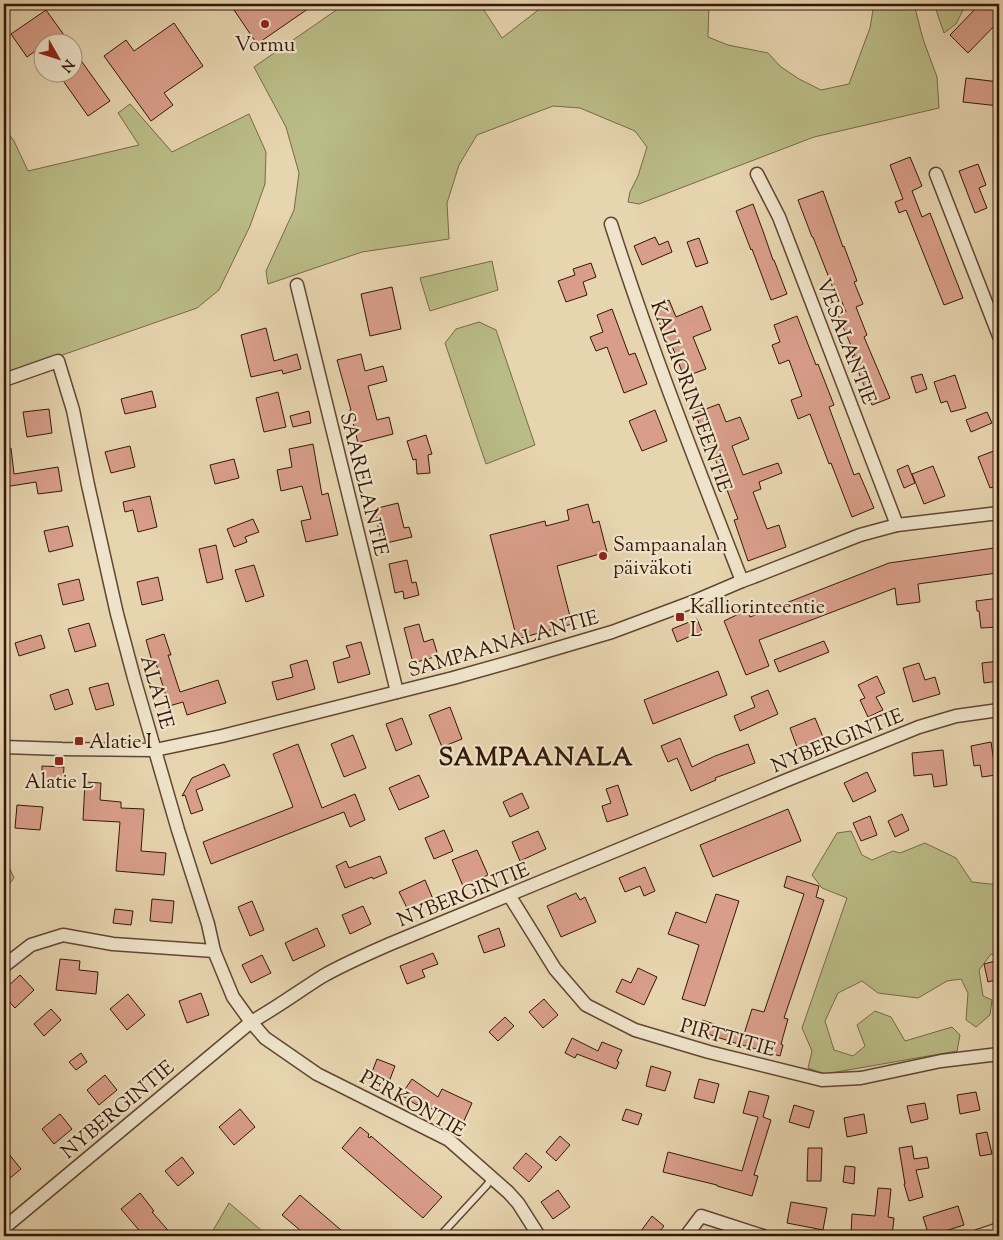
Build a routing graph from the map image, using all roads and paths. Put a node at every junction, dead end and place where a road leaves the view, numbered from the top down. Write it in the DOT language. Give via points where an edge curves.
graph roads {
  1 [pos="757,174"];
  2 [pos="936,174"];
  3 [pos="611,224"];
  4 [pos="297,285"];
  5 [pos="999,336"];
  6 [pos="4,380"];
  7 [pos="999,513"];
  8 [pos="897,525"];
  9 [pos="742,581"];
  10 [pos="397,692"];
  11 [pos="999,710"];
  12 [pos="4,747"];
  13 [pos="155,750"];
  14 [pos="509,895"];
  15 [pos="214,951"];
  16 [pos="4,966"];
  17 [pos="251,1022"];
  18 [pos="999,1054"];
  19 [pos="492,1177"];
  20 [pos="4,1228"];
  21 [pos="999,1230"];
  22 [pos="440,1236"];
  23 [pos="539,1236"];
  24 [pos="686,1236"];
  25 [pos="763,1236"];
  26 [pos="978,1236"];
  1 -- 8 [label="street, VESALANTIE" via="779,217"];
  2 -- 5 [label="street"];
  3 -- 9 [label="street, KALLIORINTEENTIE"];
  4 -- 10 [label="street, SAARELANTIE"];
  6 -- 13 [label="street, ALATIE" via="58,361 73,410 117,614"];
  7 -- 8 [label="street, SAMPAANALANTIE"];
  8 -- 9 [label="street, SAMPAANALANTIE" via="860,535"];
  9 -- 10 [label="street, SAMPAANALANTIE" via="612,632"];
  10 -- 13 [label="street, SAMPAANALANTIE"];
  11 -- 14 [label="street, NYBERGINTIE" via="956,716 919,727"];
  12 -- 13 [label="street, SAMPAANALANTIE"];
  13 -- 15 [label="street, ALATIE"];
  14 -- 17 [label="street, NYBERGINTIE" via="357,959"];
  14 -- 18 [label="street, PIRTTITIE" via="555,970 586,1005 636,1030 822,1080 861,1078 941,1061"];
  15 -- 16 [label="street" via="114,944 63,935 31,944"];
  15 -- 17 [label="street, ALATIE" via="233,997"];
  17 -- 19 [label="street, PERKONTIE" via="266,1038 317,1074 449,1140"];
  17 -- 20 [label="street, NYBERGINTIE"];
  19 -- 22 [label="lane"];
  19 -- 23 [label="street, PERKONTIE" via="518,1204"];
  21 -- 26 [label="street"];
  24 -- 25 [label="street" via="701,1216"];
}
